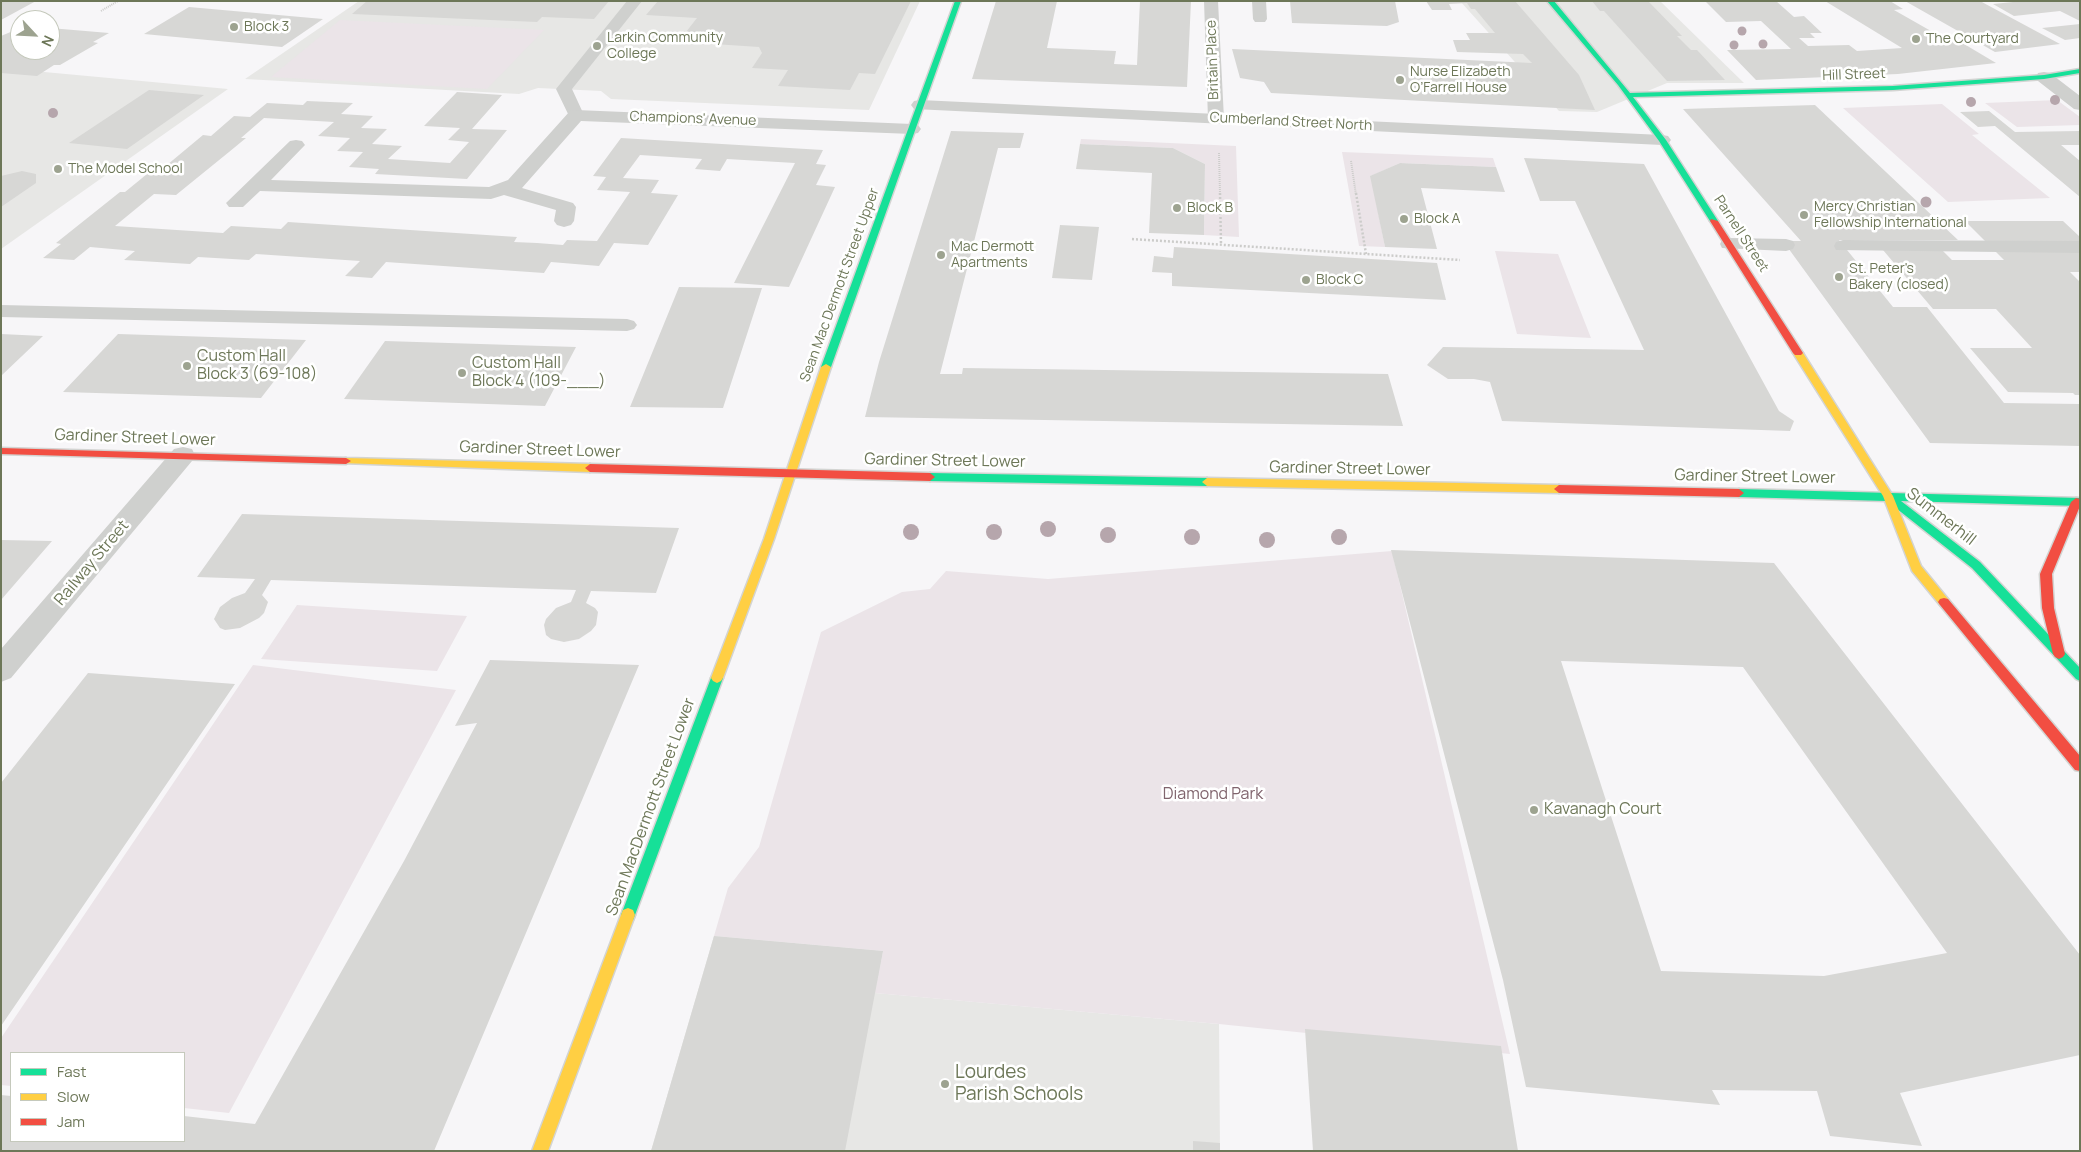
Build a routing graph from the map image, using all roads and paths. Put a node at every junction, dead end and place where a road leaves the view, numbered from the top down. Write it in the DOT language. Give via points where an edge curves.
graph roads {
  1 [pos="118,1"];
  2 [pos="635,1"];
  3 [pos="958,1"];
  4 [pos="1211,1"];
  5 [pos="1259,1"];
  6 [pos="1550,1"];
  7 [pos="101,11"];
  8 [pos="1260,19"];
  9 [pos="2080,71"];
  10 [pos="2044,77"];
  11 [pos="1628,95"];
  12 [pos="920,105"];
  13 [pos="2080,105"];
  14 [pos="576,115"];
  15 [pos="1216,119"];
  16 [pos="1344,125"];
  17 [pos="912,128"];
  18 [pos="1662,140"];
  19 [pos="296,145"];
  20 [pos="255,185"];
  21 [pos="505,189"];
  22 [pos="236,202"];
  23 [pos="564,221"];
  24 [pos="1132,239"];
  25 [pos="1730,244"];
  26 [pos="1221,245"];
  27 [pos="1786,245"];
  28 [pos="1844,246"];
  29 [pos="2080,247"];
  30 [pos="1366,254"];
  31 [pos="1460,260"];
  32 [pos="1,311"];
  33 [pos="627,326"];
  34 [pos="1,451"];
  35 [pos="182,455"];
  36 [pos="789,474"];
  37 [pos="1888,496"];
  38 [pos="2078,502"];
  39 [pos="2060,654"];
  40 [pos="1,670"];
  41 [pos="2080,676"];
  42 [pos="2080,766"];
  43 [pos="540,1151"];
  1 -- 7 [label="path"];
  2 -- 14 [label="lane" via="564,89"];
  3 -- 12 [label="main road, Sean Mac Dermott Street Upper"];
  4 -- 15 [label="lane, Britain Place"];
  5 -- 8 [label="lane"];
  6 -- 11 [label="main road, Parnell Street"];
  9 -- 10 [label="main road, Hill Street"];
  10 -- 11 [label="main road, Hill Street" via="1893,88"];
  10 -- 13 [label="street"];
  11 -- 18 [label="main road, Parnell Street"];
  12 -- 15 [label="street, Cumberland Street North"];
  12 -- 17 [label="main road, Sean Mac Dermott Street Upper"];
  14 -- 17 [label="street, Champions' Avenue"];
  14 -- 21 [label="street" via="515,184"];
  15 -- 16 [label="street, Cumberland Street North"];
  15 -- 26 [label="path"];
  16 -- 18 [label="street, Cumberland Street North"];
  16 -- 30 [label="path"];
  17 -- 36 [label="main road, Sean Mac Dermott Street Upper"];
  18 -- 25 [label="main road, Parnell Street"];
  19 -- 20 [label="street"];
  20 -- 21 [label="street" via="492,193"];
  20 -- 22 [label="street"];
  21 -- 23 [label="street" via="566,207"];
  24 -- 26 [label="path"];
  25 -- 27 [label="lane"];
  25 -- 37 [label="main road, Parnell Street"];
  26 -- 30 [label="path"];
  28 -- 29 [label="lane"];
  30 -- 31 [label="path"];
  32 -- 33 [label="lane"];
  34 -- 35 [label="main road, Gardiner Street Lower"];
  35 -- 36 [label="main road, Gardiner Street Lower"];
  35 -- 40 [label="street, Railway Street"];
  36 -- 37 [label="main road, Gardiner Street Lower"];
  36 -- 43 [label="main road, Sean MacDermott Street Lower" via="768,539"];
  37 -- 38 [label="main road, Gardiner Street Lower"];
  37 -- 39 [label="main road, Summerhill" via="1976,565"];
  37 -- 42 [label="main road, Summerhill" via="1916,568"];
  38 -- 39 [label="main road" via="2046,574 2048,608"];
  39 -- 41 [label="main road, Summerhill"];
}
